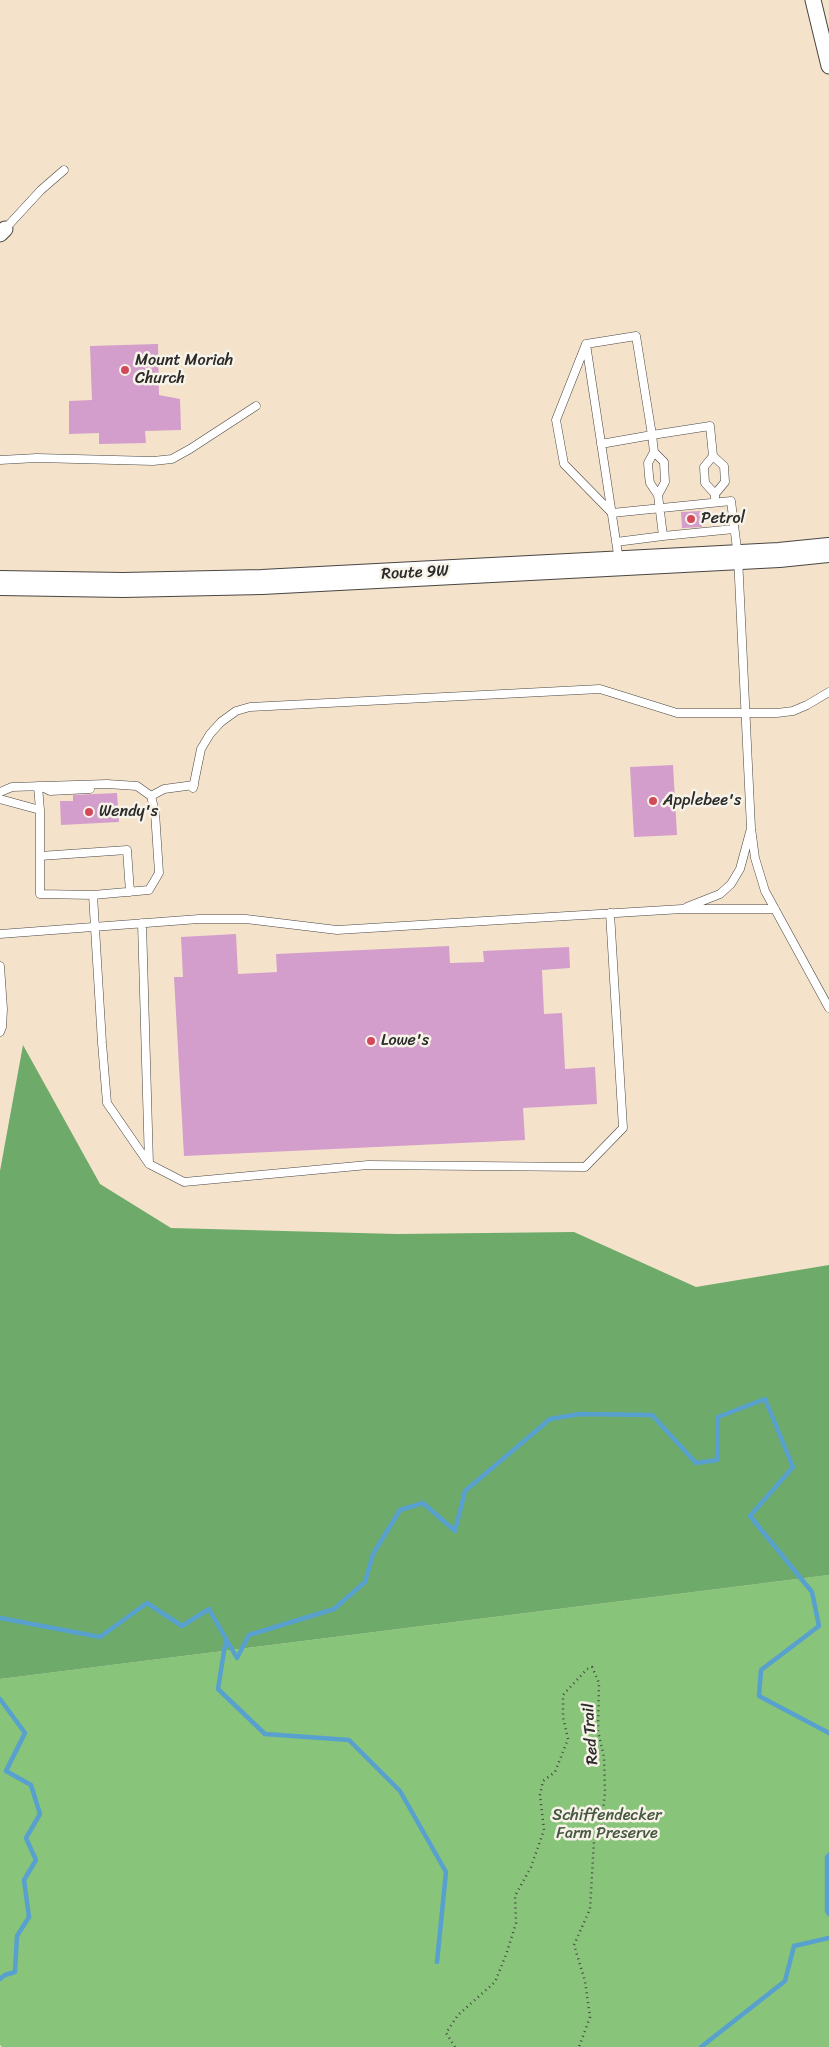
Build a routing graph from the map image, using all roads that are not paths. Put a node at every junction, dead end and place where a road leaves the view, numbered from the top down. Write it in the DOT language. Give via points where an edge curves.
graph roads {
  1 [pos="813,0"];
  2 [pos="829,66"];
  3 [pos="64,170"];
  4 [pos="2,231"];
  5 [pos="586,344"];
  6 [pos="256,406"];
  7 [pos="652,435"];
  8 [pos="601,444"];
  9 [pos="654,452"];
  10 [pos="713,456"];
  11 [pos="0,460"];
  12 [pos="658,495"];
  13 [pos="715,498"];
  14 [pos="660,507"];
  15 [pos="612,513"];
  16 [pos="734,530"];
  17 [pos="663,536"];
  18 [pos="829,550"];
  19 [pos="618,553"];
  20 [pos="738,557"];
  21 [pos="0,583"];
  22 [pos="829,692"];
  23 [pos="745,712"];
  24 [pos="38,786"];
  25 [pos="0,792"];
  26 [pos="151,796"];
  27 [pos="0,799"];
  28 [pos="40,810"];
  29 [pos="751,828"];
  30 [pos="40,856"];
  31 [pos="130,892"];
  32 [pos="94,895"];
  33 [pos="682,909"];
  34 [pos="774,909"];
  35 [pos="610,913"];
  36 [pos="142,923"];
  37 [pos="94,926"];
  38 [pos="0,934"];
  39 [pos="0,966"];
  40 [pos="829,1008"];
  41 [pos="0,1032"];
  42 [pos="149,1164"];
  1 -- 2 [label="street"];
  3 -- 4 [label="lane"];
  5 -- 7 [label="lane" via="636,336"];
  5 -- 8 [label="lane"];
  5 -- 15 [label="lane" via="556,420 564,464"];
  6 -- 11 [label="lane" via="182,454 163,460"];
  7 -- 8 [label="lane"];
  7 -- 9 [label="lane"];
  7 -- 10 [label="lane" via="710,426"];
  8 -- 15 [label="lane"];
  9 -- 12 [label="lane" via="648,463 650,483"];
  9 -- 12 [label="lane" via="664,462 666,482"];
  10 -- 13 [label="lane" via="704,467 705,483"];
  10 -- 13 [label="lane" via="724,466 725,482"];
  12 -- 14 [label="lane"];
  13 -- 14 [label="lane"];
  13 -- 16 [label="lane" via="731,501"];
  14 -- 15 [label="lane"];
  14 -- 17 [label="lane"];
  15 -- 19 [label="lane"];
  16 -- 17 [label="lane"];
  16 -- 20 [label="lane"];
  17 -- 19 [label="lane"];
  18 -- 20 [label="main road, Route 9W"];
  19 -- 20 [label="main road, Route 9W"];
  19 -- 21 [label="main road, Route 9W" via="262,582"];
  20 -- 23 [label="lane"];
  22 -- 23 [label="lane" via="815,702 792,711"];
  23 -- 26 [label="lane" via="677,713 600,689 250,707 236,711 210,734 201,749 193,787 164,789"];
  23 -- 29 [label="lane"];
  24 -- 25 [label="lane"];
  24 -- 26 [label="lane" via="137,786"];
  24 -- 28 [label="lane"];
  26 -- 31 [label="lane" via="159,873 149,890"];
  27 -- 28 [label="lane"];
  28 -- 30 [label="lane"];
  29 -- 33 [label="lane" via="740,869 731,884 720,894"];
  29 -- 34 [label="lane" via="758,869"];
  30 -- 31 [label="lane" via="127,850"];
  30 -- 32 [label="lane" via="40,894"];
  31 -- 32 [label="lane"];
  32 -- 37 [label="lane"];
  33 -- 34 [label="lane"];
  33 -- 35 [label="lane"];
  34 -- 40 [label="lane"];
  35 -- 36 [label="lane" via="337,930 246,919"];
  35 -- 42 [label="lane" via="623,1128 585,1167 368,1165 184,1182"];
  36 -- 37 [label="lane"];
  36 -- 42 [label="lane"];
  37 -- 38 [label="lane"];
  37 -- 42 [label="lane" via="107,1103"];
  39 -- 41 [label="lane" via="3,1018"];
}
